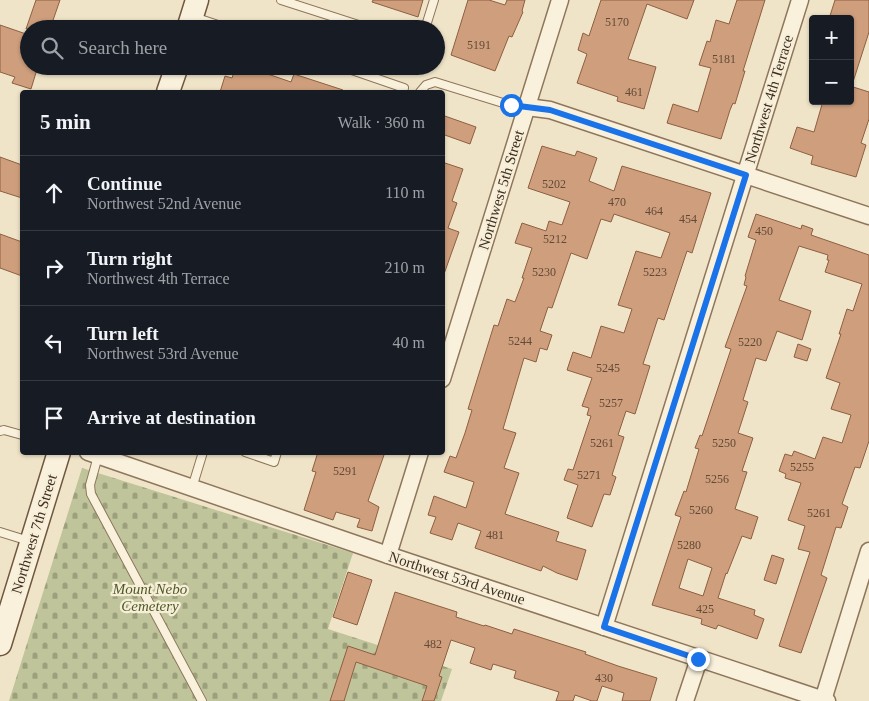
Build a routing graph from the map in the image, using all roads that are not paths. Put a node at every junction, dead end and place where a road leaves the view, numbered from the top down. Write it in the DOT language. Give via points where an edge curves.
graph roads {
  1 [pos="281,0"];
  2 [pos="434,0"];
  3 [pos="560,0"];
  4 [pos="800,0"];
  5 [pos="193,15"];
  6 [pos="206,20"];
  7 [pos="343,20"];
  8 [pos="428,20"];
  9 [pos="174,75"];
  10 [pos="366,75"];
  11 [pos="169,90"];
  12 [pos="404,90"];
  13 [pos="422,90"];
  14 [pos="527,107"];
  15 [pos="746,175"];
  16 [pos="869,216"];
  17 [pos="445,369"];
  18 [pos="0,431"];
  19 [pos="20,434"];
  20 [pos="58,455"];
  21 [pos="93,455"];
  22 [pos="96,455"];
  23 [pos="202,455"];
  24 [pos="254,455"];
  25 [pos="276,455"];
  26 [pos="419,455"];
  27 [pos="192,488"];
  28 [pos="0,532"];
  29 [pos="31,542"];
  30 [pos="869,551"];
  31 [pos="388,555"];
  32 [pos="604,627"];
  33 [pos="0,644"];
  34 [pos="698,659"];
  35 [pos="825,700"];
  36 [pos="202,701"];
  37 [pos="686,701"];
  1 -- 7 [label="lane"];
  2 -- 8 [label="lane"];
  3 -- 14 [label="street, Northwest 5th Street"];
  4 -- 15 [label="street, Northwest 4th Terrace"];
  5 -- 6 [label="lane"];
  9 -- 11 [label="main road"];
  10 -- 12 [label="lane"];
  13 -- 14 [label="lane" via="435,82"];
  14 -- 15 [label="street" via="550,110"];
  14 -- 17 [label="street, Northwest 5th Street"];
  15 -- 16 [label="street"];
  15 -- 32 [label="street, Northwest 4th Terrace"];
  18 -- 19 [label="lane"];
  20 -- 29 [label="main road, Northwest 7th Street"];
  21 -- 36 [label="lane" via="91,494"];
  22 -- 27 [label="street, Northwest 53rd Avenue"];
  23 -- 27 [label="lane"];
  24 -- 25 [label="lane" via="274,462"];
  26 -- 31 [label="street"];
  27 -- 31 [label="street, Northwest 53rd Avenue"];
  28 -- 29 [label="lane"];
  29 -- 33 [label="main road, Northwest 7th Street"];
  30 -- 35 [label="street"];
  31 -- 32 [label="street, Northwest 53rd Avenue"];
  32 -- 34 [label="street, Northwest 53rd Avenue"];
  34 -- 35 [label="street, Northwest 53rd Avenue"];
  34 -- 37 [label="street"];
}
